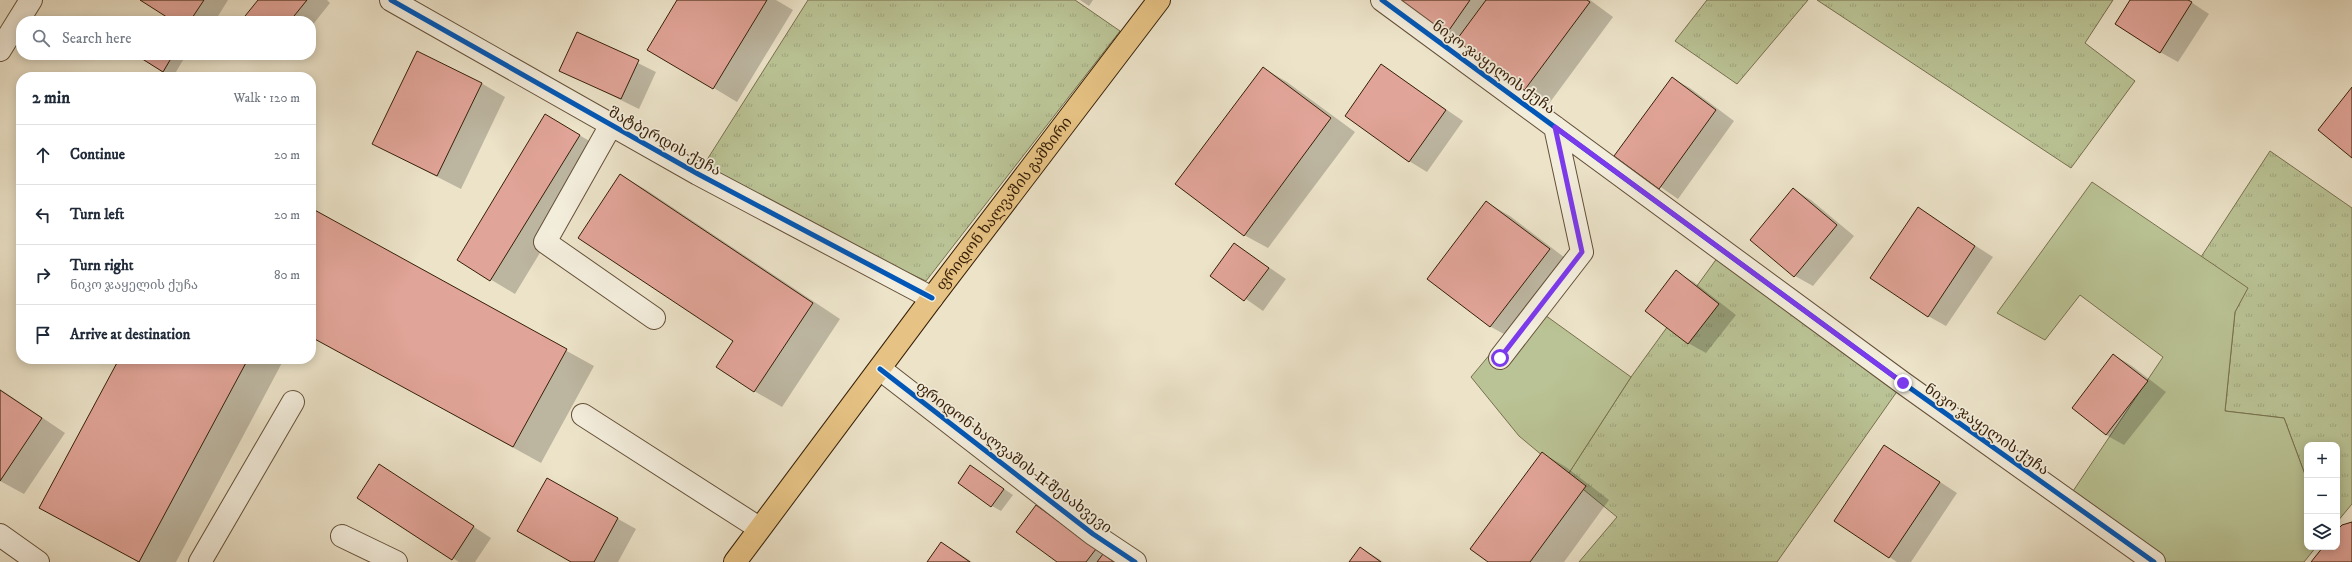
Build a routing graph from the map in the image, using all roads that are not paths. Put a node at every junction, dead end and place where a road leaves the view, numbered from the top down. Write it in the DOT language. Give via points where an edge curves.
graph roads {
  1 [pos="31,0"];
  2 [pos="391,0"];
  3 [pos="1159,0"];
  4 [pos="1382,0"];
  5 [pos="21,16"];
  6 [pos="16,24"];
  7 [pos="0,50"];
  8 [pos="611,125"];
  9 [pos="1555,127"];
  10 [pos="932,298"];
  11 [pos="654,318"];
  12 [pos="1500,358"];
  13 [pos="880,369"];
  14 [pos="293,402"];
  15 [pos="583,415"];
  16 [pos="759,528"];
  17 [pos="0,535"];
  18 [pos="342,536"];
  19 [pos="38,562"];
  20 [pos="200,562"];
  21 [pos="396,562"];
  22 [pos="735,562"];
  23 [pos="1135,562"];
  24 [pos="2154,562"];
  1 -- 5 [label="street"];
  2 -- 8 [label="street, შატბერდის ქუჩა"];
  3 -- 10 [label="highway, ფრიდონ ხალვაშის გამზირი"];
  4 -- 9 [label="street, ნიკო ჯაყელის ქუჩა"];
  6 -- 7 [label="street"];
  8 -- 10 [label="street, შატბერდის ქუჩა"];
  8 -- 11 [label="street" via="545,242"];
  9 -- 12 [label="street" via="1582,252"];
  9 -- 24 [label="street, ნიკო ჯაყელის ქუჩა" via="1896,379"];
  10 -- 13 [label="highway, ფრიდონ ხალვაშის გამზირი"];
  13 -- 16 [label="highway, ფრიდონ ხალვაშის გამზირი"];
  13 -- 23 [label="street, ფრიდონ ხალვაშის II შესახვევი" via="1093,534"];
  14 -- 20 [label="street"];
  15 -- 16 [label="street"];
  16 -- 22 [label="highway, ფრიდონ ხალვაშის გამზირი"];
  17 -- 19 [label="street"];
  18 -- 21 [label="street"];
}
